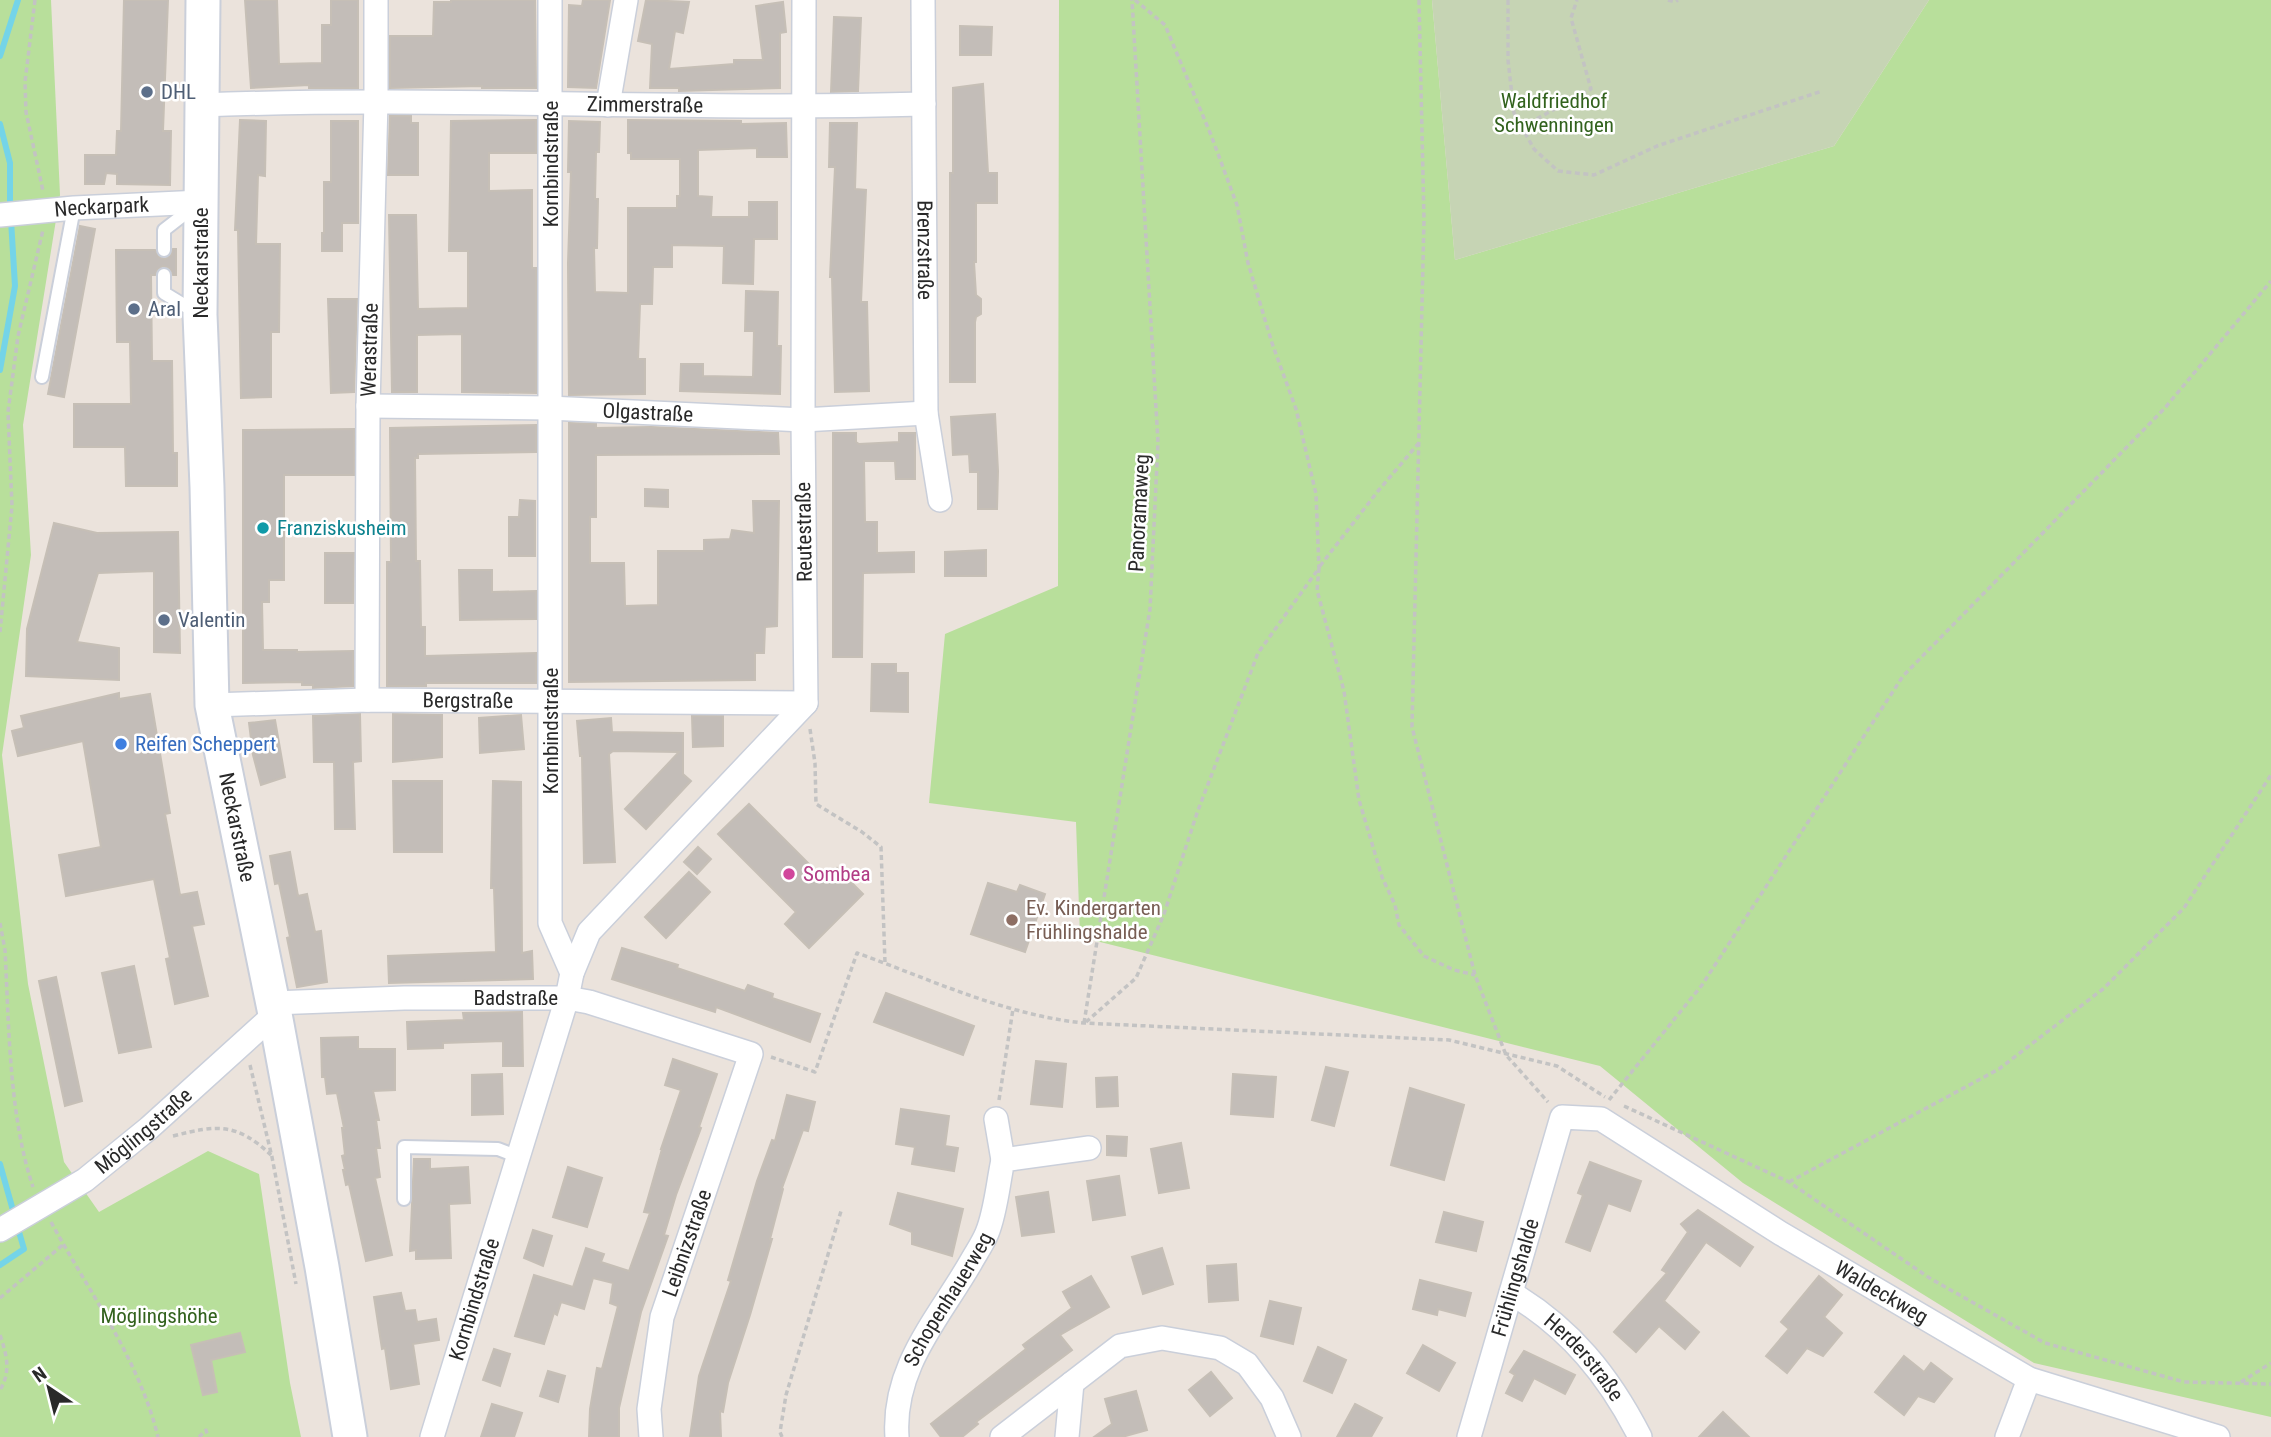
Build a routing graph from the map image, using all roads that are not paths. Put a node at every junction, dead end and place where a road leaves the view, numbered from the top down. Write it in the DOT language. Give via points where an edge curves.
graph roads {
  1 [pos="203,0"];
  2 [pos="376,0"];
  3 [pos="550,0"];
  4 [pos="626,0"];
  5 [pos="804,0"];
  6 [pos="923,0"];
  7 [pos="376,101"];
  8 [pos="924,104"];
  9 [pos="201,105"];
  10 [pos="551,105"];
  11 [pos="608,105"];
  12 [pos="806,107"];
  13 [pos="201,202"];
  14 [pos="74,208"];
  15 [pos="2,215"];
  16 [pos="164,250"];
  17 [pos="164,275"];
  18 [pos="201,315"];
  19 [pos="42,377"];
  20 [pos="368,407"];
  21 [pos="549,408"];
  22 [pos="926,413"];
  23 [pos="803,420"];
  24 [pos="940,500"];
  25 [pos="552,699"];
  26 [pos="367,700"];
  27 [pos="807,703"];
  28 [pos="212,705"];
  29 [pos="572,974"];
  30 [pos="567,998"];
  31 [pos="274,1008"];
  32 [pos="759,1055"];
  33 [pos="1562,1117"];
  34 [pos="996,1119"];
  35 [pos="1089,1148"];
  36 [pos="519,1157"];
  37 [pos="1003,1160"];
  38 [pos="404,1199"];
  39 [pos="0,1230"];
  40 [pos="1511,1293"];
  41 [pos="2029,1378"];
  42 [pos="1072,1383"];
  43 [pos="350,1437"];
  44 [pos="432,1437"];
  45 [pos="651,1437"];
  46 [pos="897,1437"];
  47 [pos="1002,1437"];
  48 [pos="1067,1437"];
  49 [pos="1289,1437"];
  50 [pos="1469,1437"];
  51 [pos="1640,1437"];
  52 [pos="2007,1437"];
  53 [pos="2217,1437"];
  1 -- 9 [label="main road, Neckarstraße"];
  2 -- 7 [label="street, Werastraße"];
  3 -- 10 [label="street, Kornbindstraße"];
  4 -- 11 [label="street"];
  5 -- 12 [label="street, Reutestraße"];
  6 -- 8 [label="street, Brenzstraße"];
  7 -- 9 [label="street, Zimmerstraße"];
  7 -- 10 [label="street, Zimmerstraße"];
  7 -- 20 [label="street, Werastraße"];
  8 -- 12 [label="street, Zimmerstraße"];
  8 -- 22 [label="street, Brenzstraße"];
  9 -- 13 [label="main road, Neckarstraße"];
  10 -- 11 [label="street, Zimmerstraße"];
  10 -- 21 [label="street, Kornbindstraße"];
  11 -- 12 [label="street, Zimmerstraße"];
  12 -- 23 [label="street, Reutestraße"];
  13 -- 14 [label="street, Neckarpark"];
  13 -- 16 [label="lane" via="164,230"];
  13 -- 18 [label="main road, Neckarstraße"];
  14 -- 15 [label="street, Neckarpark"];
  14 -- 19 [label="lane"];
  17 -- 18 [label="lane" via="164,293"];
  18 -- 28 [label="main road, Neckarstraße"];
  20 -- 21 [label="street, Olgastraße"];
  20 -- 26 [label="street, Werastraße"];
  21 -- 23 [label="street, Olgastraße"];
  21 -- 25 [label="street, Kornbindstraße"];
  22 -- 23 [label="street, Olgastraße"];
  22 -- 24 [label="street, Brenzstraße"];
  23 -- 27 [label="street, Reutestraße"];
  25 -- 26 [label="street, Bergstraße"];
  25 -- 27 [label="street, Bergstraße"];
  25 -- 29 [label="street, Kornbindstraße" via="550,923"];
  26 -- 28 [label="street, Bergstraße"];
  27 -- 29 [label="street" via="589,932"];
  28 -- 31 [label="main road, Neckarstraße"];
  29 -- 30 [label="street, Kornbindstraße"];
  30 -- 31 [label="street, Badstraße" via="404,998"];
  30 -- 32 [label="street, Badstraße"];
  30 -- 36 [label="street, Kornbindstraße"];
  31 -- 39 [label="street, Möglingstraße" via="149,1128 85,1180 41,1213"];
  31 -- 43 [label="main road, Neckarstraße"];
  32 -- 45 [label="street, Leibnizstraße" via="662,1317 649,1409"];
  33 -- 40 [label="street, Frühlingshalde"];
  33 -- 41 [label="street, Waldeckweg" via="1601,1119 1780,1233"];
  34 -- 37 [label="street, Schopenhauerweg"];
  35 -- 37 [label="street"];
  36 -- 38 [label="lane" via="498,1149 404,1147"];
  36 -- 44 [label="street, Kornbindstraße"];
  37 -- 46 [label="street, Schopenhauerweg" via="987,1233 905,1372 895,1418"];
  40 -- 50 [label="street, Frühlingshalde"];
  40 -- 51 [label="street, Herderstraße" via="1539,1310 1598,1367"];
  41 -- 52 [label="street"];
  41 -- 53 [label="street, Waldeckweg"];
  42 -- 47 [label="street"];
  42 -- 48 [label="street"];
  42 -- 49 [label="street" via="1120,1346 1162,1338 1220,1348 1247,1364 1272,1398"];
}
